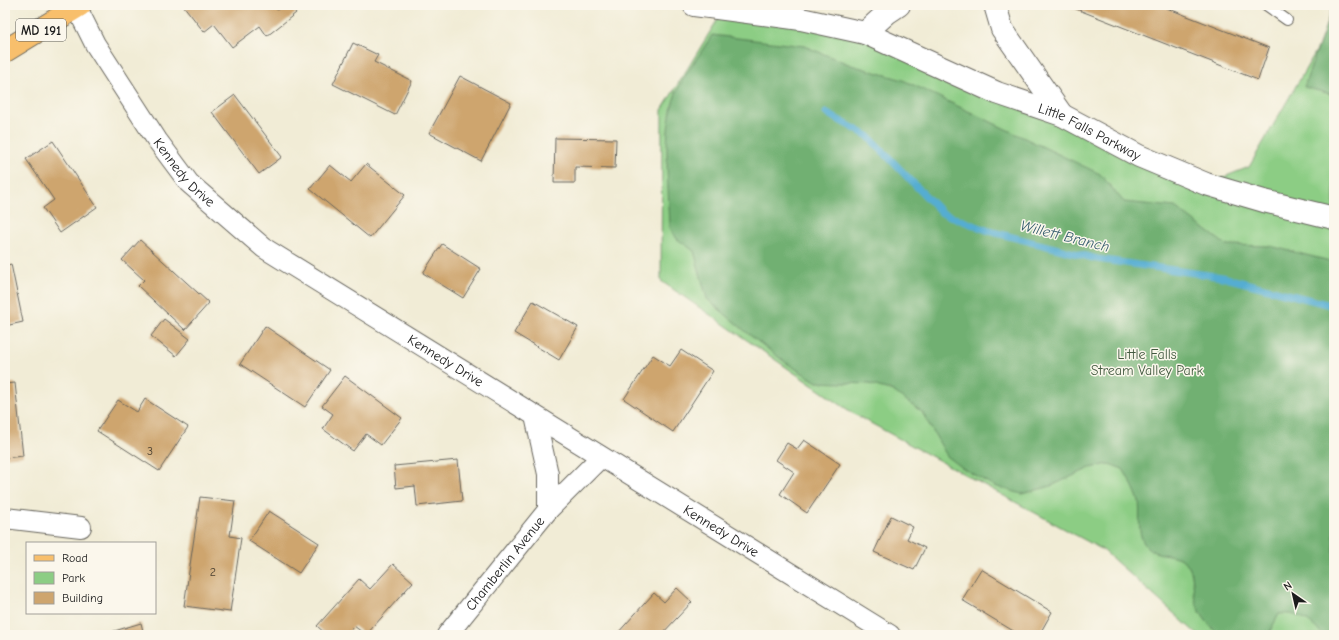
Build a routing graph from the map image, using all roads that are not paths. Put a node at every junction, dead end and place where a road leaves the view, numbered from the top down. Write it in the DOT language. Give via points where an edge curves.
graph roads {
  1 [pos="694,5"];
  2 [pos="871,5"];
  3 [pos="900,5"];
  4 [pos="995,5"];
  5 [pos="1266,5"];
  6 [pos="78,6"];
  7 [pos="1287,20"];
  8 [pos="865,33"];
  9 [pos="5,51"];
  10 [pos="1062,115"];
  11 [pos="1329,219"];
  12 [pos="535,416"];
  13 [pos="601,457"];
  14 [pos="548,510"];
  15 [pos="5,518"];
  16 [pos="81,528"];
  17 [pos="447,635"];
  18 [pos="890,635"];
  1 -- 8 [label="street, Little Falls Parkway" via="801,19"];
  2 -- 8 [label="street"];
  3 -- 8 [label="street"];
  4 -- 10 [label="street" via="1002,29"];
  5 -- 7 [label="lane"];
  6 -- 9 [label="main road, MD 191"];
  6 -- 12 [label="street, Kennedy Drive" via="95,44 156,140 189,183 222,213 264,248"];
  8 -- 10 [label="street, Little Falls Parkway" via="997,93"];
  10 -- 11 [label="street, Little Falls Parkway" via="1139,156 1206,184"];
  12 -- 13 [label="street, Kennedy Drive"];
  12 -- 14 [label="street, Chamberlin Avenue" via="548,474"];
  13 -- 14 [label="street, Chamberlin Avenue"];
  13 -- 18 [label="street, Kennedy Drive"];
  14 -- 17 [label="street, Chamberlin Avenue"];
  15 -- 16 [label="street"];
}
